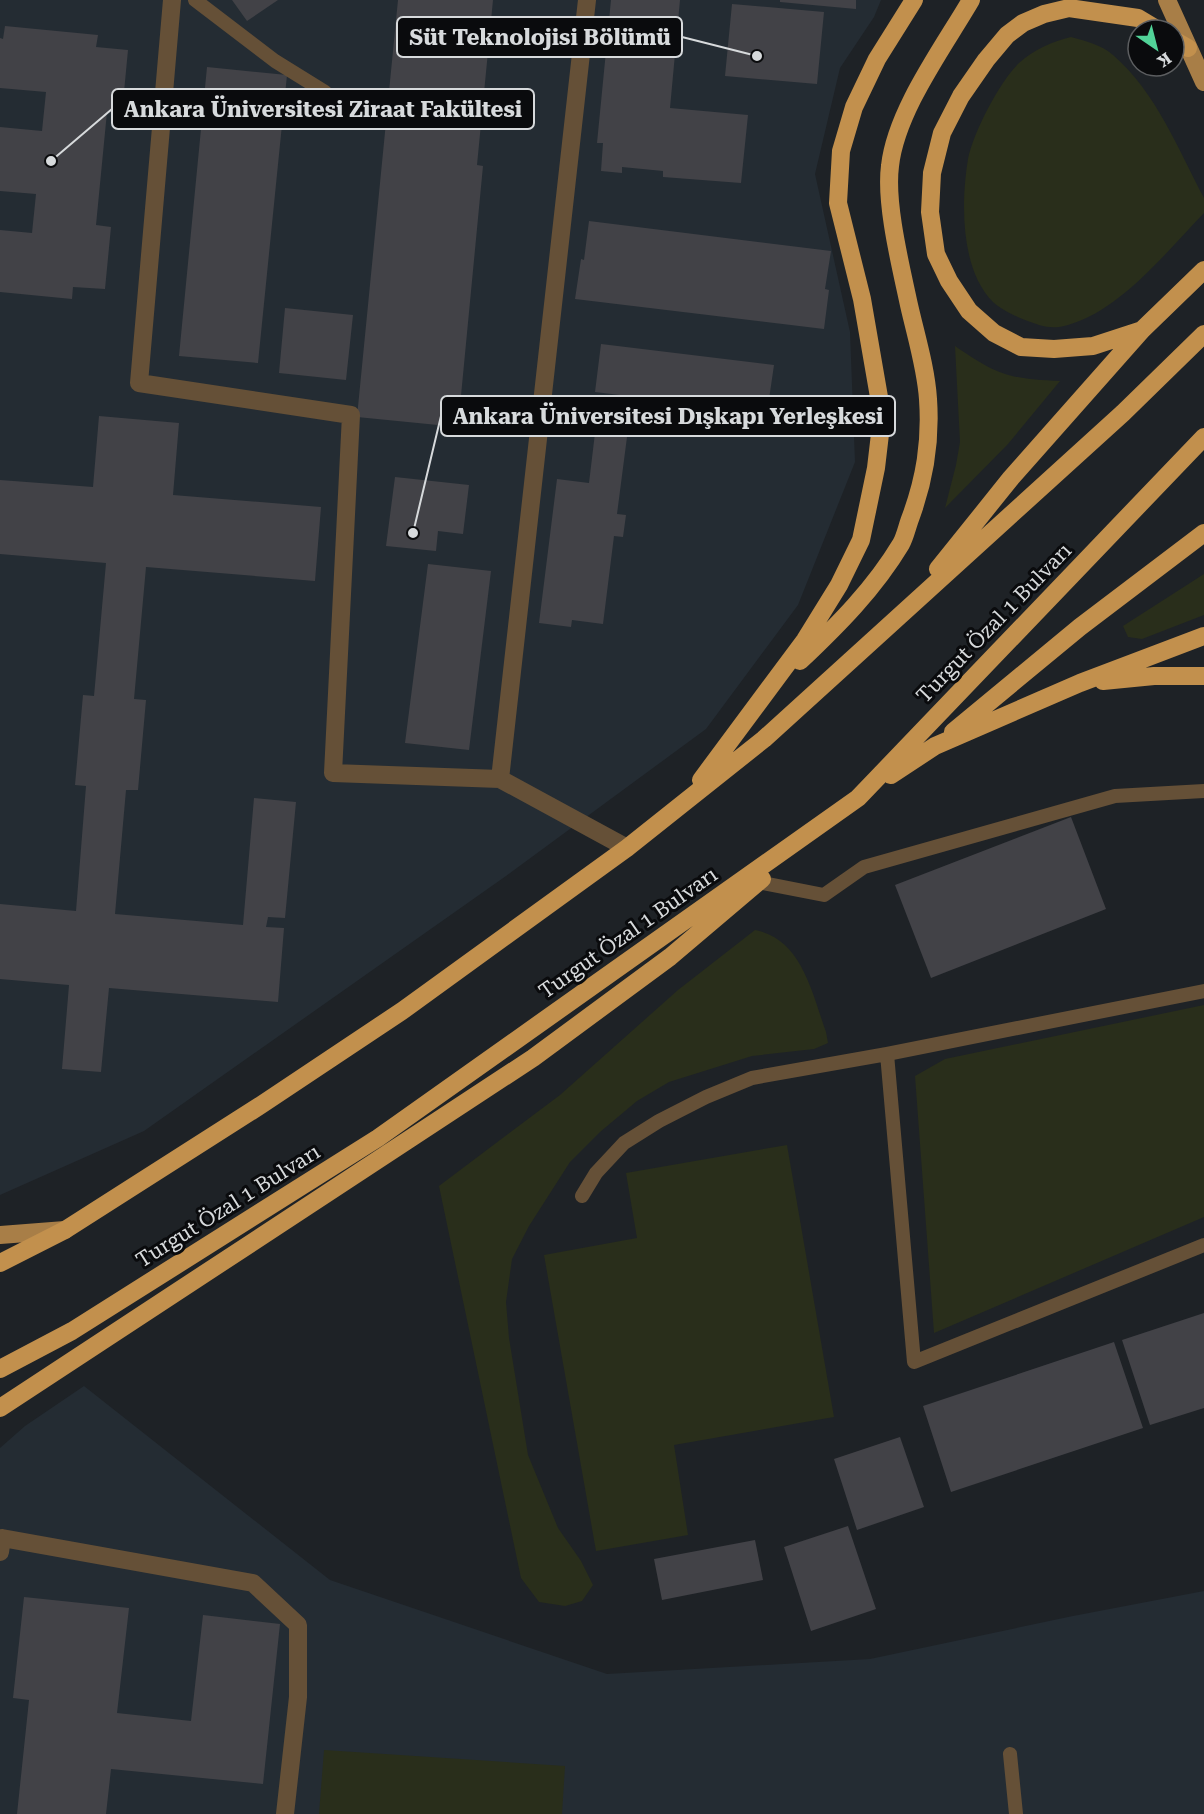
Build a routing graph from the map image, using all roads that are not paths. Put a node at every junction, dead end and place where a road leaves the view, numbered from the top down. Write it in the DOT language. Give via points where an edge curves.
graph roads {
  1 [pos="172,0"];
  2 [pos="195,0"];
  3 [pos="587,0"];
  4 [pos="914,0"];
  5 [pos="971,0"];
  6 [pos="1167,0"];
  7 [pos="1138,18"];
  8 [pos="1173,18"];
  9 [pos="1186,52"];
  10 [pos="1204,82"];
  11 [pos="325,92"];
  12 [pos="1204,270"];
  13 [pos="1142,330"];
  14 [pos="1204,334"];
  15 [pos="1204,437"];
  16 [pos="1204,533"];
  17 [pos="902,613"];
  18 [pos="1204,636"];
  19 [pos="1204,676"];
  20 [pos="1080,683"];
  21 [pos="762,698"];
  22 [pos="935,746"];
  23 [pos="500,779"];
  24 [pos="1204,791"];
  25 [pos="858,798"];
  26 [pos="684,802"];
  27 [pos="627,848"];
  28 [pos="758,882"];
  29 [pos="1204,991"];
  30 [pos="887,1054"];
  31 [pos="582,1196"];
  32 [pos="65,1230"];
  33 [pos="0,1235"];
  34 [pos="1204,1245"];
  35 [pos="0,1263"];
  36 [pos="0,1369"];
  37 [pos="0,1408"];
  38 [pos="0,1552"];
  39 [pos="1010,1754"];
  40 [pos="285,1814"];
  41 [pos="1016,1814"];
  1 -- 23 [label="street" via="139,383 351,415 333,773"];
  2 -- 11 [label="lane" via="275,61"];
  3 -- 23 [label="street"];
  4 -- 21 [label="highway" via="877,59 854,107 841,151 838,203 862,300 879,398 880,434 870,502 861,540 839,585"];
  5 -- 21 [label="highway" via="919,88 899,130 890,166 890,200 902,275 928,396 930,442 920,494 902,542 873,586"];
  6 -- 8 [label="main road"];
  7 -- 13 [label="highway" via="1069,8 1023,23 1007,35 961,96 942,133 931,183 930,212 936,254 949,281 969,310 994,333 1021,347 1054,349 1094,346"];
  9 -- 10 [label="main road"];
  12 -- 13 [label="highway"];
  13 -- 17 [label="highway" via="1011,478"];
  14 -- 17 [label="highway" via="1123,413"];
  15 -- 25 [label="highway, Turgut Özal 1 Bulvarı"];
  16 -- 22 [label="highway" via="1080,627"];
  17 -- 26 [label="highway" via="764,739"];
  18 -- 20 [label="highway"];
  19 -- 20 [label="highway"];
  20 -- 22 [label="highway"];
  21 -- 26 [label="highway"];
  22 -- 25 [label="highway"];
  23 -- 27 [label="street"];
  24 -- 28 [label="lane" via="1115,796 864,867 824,896"];
  25 -- 28 [label="highway"];
  25 -- 36 [label="highway, Turgut Özal 1 Bulvarı" via="378,1138 72,1331"];
  26 -- 27 [label="highway"];
  27 -- 32 [label="highway" via="402,1011"];
  28 -- 37 [label="highway" via="670,957 533,1058"];
  29 -- 30 [label="lane"];
  30 -- 31 [label="lane" via="752,1078 706,1097 624,1143 596,1173"];
  30 -- 34 [label="lane" via="914,1362"];
  32 -- 33 [label="main road"];
  32 -- 35 [label="highway"];
  38 -- 40 [label="street" via="2,1538 253,1583 298,1625 298,1697"];
  39 -- 41 [label="lane"];
}
